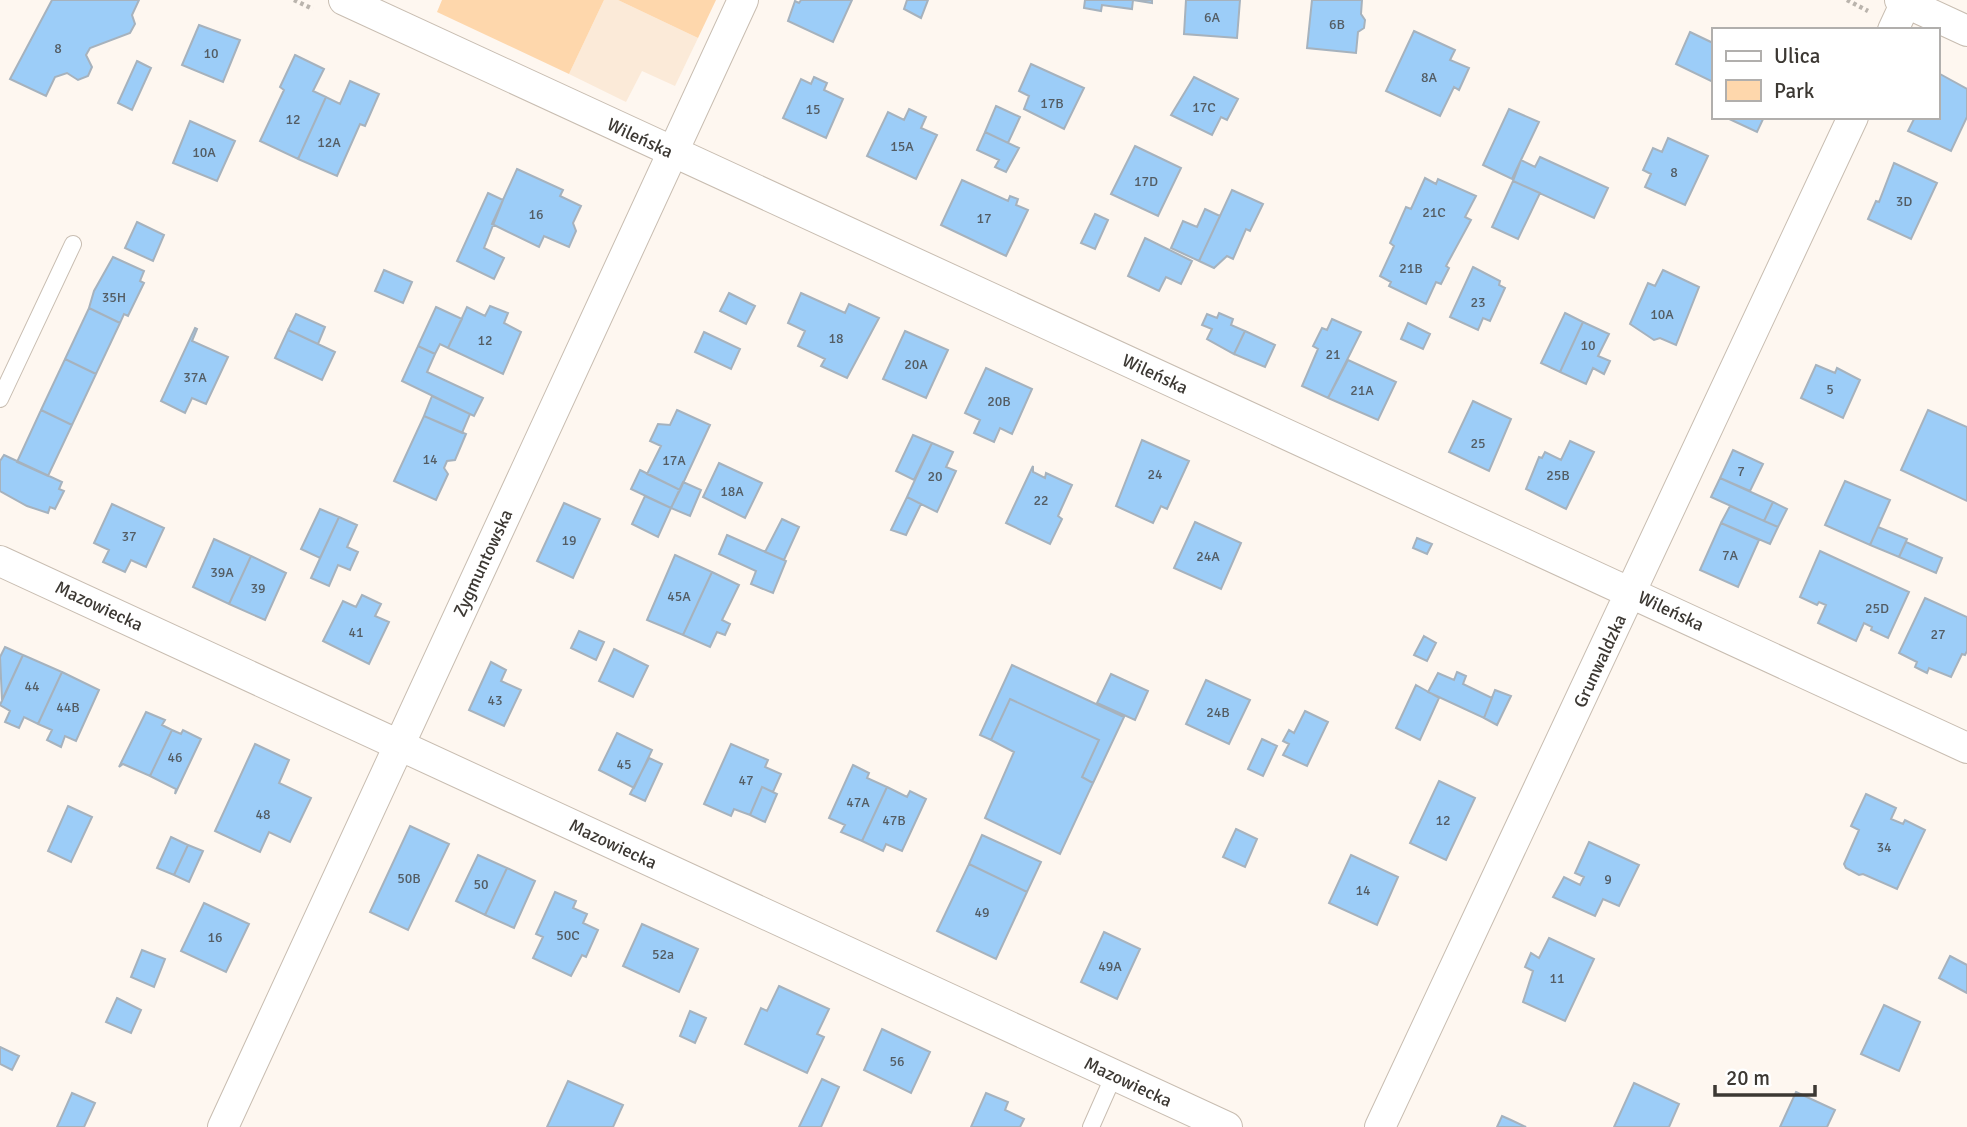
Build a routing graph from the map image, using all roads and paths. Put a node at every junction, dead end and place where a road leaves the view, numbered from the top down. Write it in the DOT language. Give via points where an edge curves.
graph roads {
  1 [pos="344,0"];
  2 [pos="743,0"];
  3 [pos="1866,0"];
  4 [pos="1904,1"];
  5 [pos="1863,7"];
  6 [pos="1894,28"];
  7 [pos="1967,31"];
  8 [pos="1852,119"];
  9 [pos="673,153"];
  10 [pos="73,244"];
  11 [pos="0,400"];
  12 [pos="0,561"];
  13 [pos="1632,593"];
  14 [pos="398,745"];
  15 [pos="1967,748"];
  16 [pos="1114,1075"];
  17 [pos="223,1127"];
  18 [pos="1091,1127"];
  19 [pos="1227,1127"];
  20 [pos="1380,1127"];
  1 -- 9 [label="street, Wileńska"];
  2 -- 9 [label="street, Zygmuntowska"];
  3 -- 5 [label="path"];
  4 -- 6 [label="street"];
  4 -- 7 [label="street"];
  8 -- 13 [label="street, Grunwaldzka"];
  9 -- 13 [label="street, Wileńska"];
  9 -- 14 [label="street, Zygmuntowska"];
  10 -- 11 [label="lane"];
  12 -- 14 [label="street, Mazowiecka"];
  13 -- 15 [label="street, Wileńska"];
  13 -- 20 [label="street, Grunwaldzka"];
  14 -- 16 [label="street, Mazowiecka"];
  14 -- 17 [label="street, Zygmuntowska"];
  16 -- 18 [label="lane"];
  16 -- 19 [label="street, Mazowiecka"];
}
